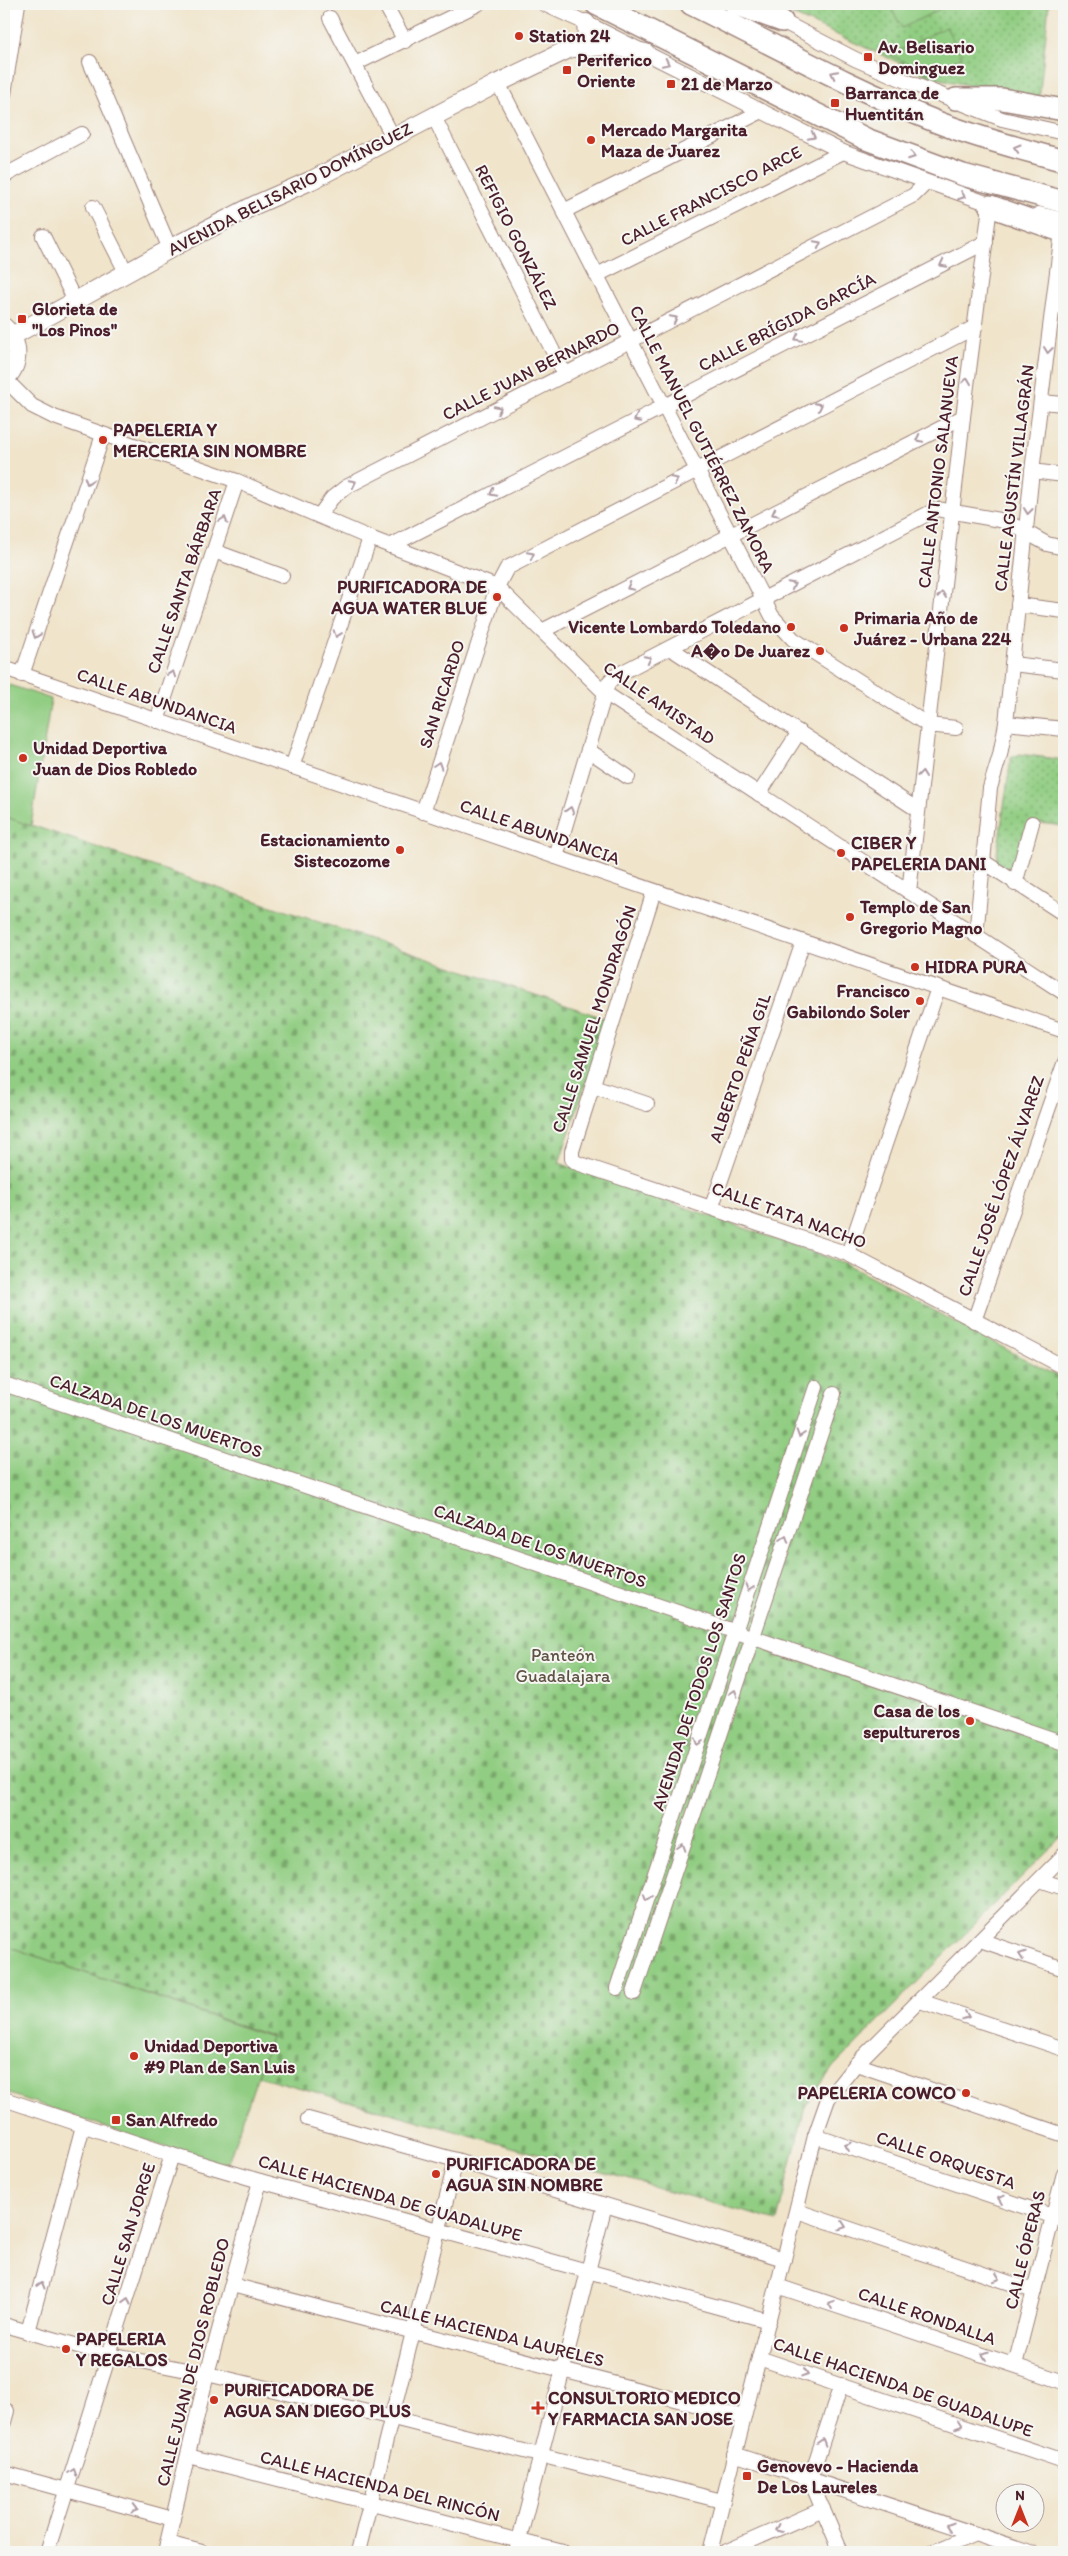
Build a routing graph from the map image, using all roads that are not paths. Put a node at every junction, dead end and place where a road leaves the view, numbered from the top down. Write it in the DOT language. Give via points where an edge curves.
graph roads {
  1 [pos="18,4"];
  2 [pos="385,4"];
  3 [pos="478,4"];
  4 [pos="544,4"];
  5 [pos="596,4"];
  6 [pos="691,4"];
  7 [pos="734,4"];
  8 [pos="749,4"];
  9 [pos="585,13"];
  10 [pos="772,13"];
  11 [pos="330,18"];
  12 [pos="646,30"];
  13 [pos="405,41"];
  14 [pos="572,48"];
  15 [pos="646,53"];
  16 [pos="90,62"];
  17 [pos="354,64"];
  18 [pos="498,83"];
  19 [pos="4,94"];
  20 [pos="956,99"];
  21 [pos="1064,110"];
  22 [pos="762,111"];
  23 [pos="434,117"];
  24 [pos="1064,133"];
  25 [pos="82,134"];
  26 [pos="393,138"];
  27 [pos="843,152"];
  28 [pos="1064,161"];
  29 [pos="4,176"];
  30 [pos="926,183"];
  31 [pos="1064,202"];
  32 [pos="990,206"];
  33 [pos="94,207"];
  34 [pos="564,211"];
  35 [pos="1064,228"];
  36 [pos="43,236"];
  37 [pos="986,242"];
  38 [pos="173,247"];
  39 [pos="126,272"];
  40 [pos="597,275"];
  41 [pos="75,301"];
  42 [pos="1058,323"];
  43 [pos="975,327"];
  44 [pos="8,332"];
  45 [pos="631,341"];
  46 [pos="565,374"];
  47 [pos="5,379"];
  48 [pos="1041,402"];
  49 [pos="1064,404"];
  50 [pos="664,405"];
  51 [pos="962,417"];
  52 [pos="103,434"];
  53 [pos="697,469"];
  54 [pos="1032,472"];
  55 [pos="1064,475"];
  56 [pos="237,481"];
  57 [pos="952,510"];
  58 [pos="319,516"];
  59 [pos="1026,532"];
  60 [pos="731,536"];
  61 [pos="370,538"];
  62 [pos="390,546"];
  63 [pos="1064,548"];
  64 [pos="214,551"];
  65 [pos="282,576"];
  66 [pos="497,587"];
  67 [pos="764,600"];
  68 [pos="1018,605"];
  69 [pos="1064,611"];
  70 [pos="542,631"];
  71 [pos="670,648"];
  72 [pos="1012,664"];
  73 [pos="4,668"];
  74 [pos="1064,670"];
  75 [pos="22,675"];
  76 [pos="605,693"];
  77 [pos="157,721"];
  78 [pos="1006,723"];
  79 [pos="928,725"];
  80 [pos="956,728"];
  81 [pos="1064,728"];
  82 [pos="799,732"];
  83 [pos="588,750"];
  84 [pos="292,767"];
  85 [pos="628,777"];
  86 [pos="759,794"];
  87 [pos="918,810"];
  88 [pos="423,812"];
  89 [pos="1032,823"];
  90 [pos="556,857"];
  91 [pos="984,862"];
  92 [pos="1015,884"];
  93 [pos="654,891"];
  94 [pos="909,892"];
  95 [pos="1064,914"];
  96 [pos="976,936"];
  97 [pos="803,942"];
  98 [pos="938,988"];
  99 [pos="1064,993"];
  100 [pos="1064,1031"];
  101 [pos="1064,1064"];
  102 [pos="593,1086"];
  103 [pos="647,1104"];
  104 [pos="572,1159"];
  105 [pos="712,1206"];
  106 [pos="848,1254"];
  107 [pos="974,1321"];
  108 [pos="1064,1367"];
  109 [pos="4,1384"];
  110 [pos="816,1388"];
  111 [pos="834,1394"];
  112 [pos="735,1632"];
  113 [pos="752,1638"];
  114 [pos="1064,1743"];
  115 [pos="1064,1855"];
  116 [pos="1040,1880"];
  117 [pos="1064,1888"];
  118 [pos="980,1940"];
  119 [pos="1064,1969"];
  120 [pos="617,1988"];
  121 [pos="634,1993"];
  122 [pos="920,2001"];
  123 [pos="1064,2049"];
  124 [pos="856,2064"];
  125 [pos="4,2100"];
  126 [pos="308,2119"];
  127 [pos="83,2126"];
  128 [pos="1064,2135"];
  129 [pos="815,2136"];
  130 [pos="172,2155"];
  131 [pos="456,2160"];
  132 [pos="1064,2173"];
  133 [pos="260,2181"];
  134 [pos="605,2205"];
  135 [pos="797,2210"];
  136 [pos="1059,2218"];
  137 [pos="439,2231"];
  138 [pos="784,2259"];
  139 [pos="586,2271"];
  140 [pos="232,2285"];
  141 [pos="777,2286"];
  142 [pos="1034,2291"];
  143 [pos="768,2321"];
  144 [pos="4,2325"];
  145 [pos="28,2332"];
  146 [pos="414,2332"];
  147 [pos="110,2355"];
  148 [pos="759,2358"];
  149 [pos="1015,2366"];
  150 [pos="562,2370"];
  151 [pos="207,2374"];
  152 [pos="1064,2382"];
  153 [pos="840,2385"];
  154 [pos="744,2417"];
  155 [pos="392,2418"];
  156 [pos="734,2454"];
  157 [pos="540,2455"];
  158 [pos="188,2456"];
  159 [pos="1064,2461"];
  160 [pos="4,2473"];
  161 [pos="810,2479"];
  162 [pos="66,2491"];
  163 [pos="722,2501"];
  164 [pos="370,2503"];
  165 [pos="823,2509"];
  166 [pos="173,2519"];
  167 [pos="975,2534"];
  168 [pos="517,2547"];
  169 [pos="166,2548"];
  170 [pos="47,2552"];
  171 [pos="202,2552"];
  172 [pos="358,2552"];
  173 [pos="562,2552"];
  174 [pos="710,2552"];
  175 [pos="725,2552"];
  176 [pos="841,2552"];
  177 [pos="933,2552"];
  178 [pos="1030,2552"];
  1 -- 19 [label="street"];
  2 -- 13 [label="street"];
  3 -- 13 [label="street"];
  4 -- 9 [label="street"];
  5 -- 12 [label="highway"];
  28 -- 6 [label="highway, one-way" via="938,122"];
  7 -- 10 [label="highway"];
  8 -- 10 [label="street"];
  9 -- 12 [label="highway"];
  9 -- 14 [label="main road, AVENIDA BELISARIO DOMÍNGUEZ" via="587,35"];
  9 -- 15 [label="street"];
  10 -- 20 [label="street" via="855,59"];
  11 -- 17 [label="street"];
  12 -- 31 [label="highway, one-way" via="866,139 962,175"];
  13 -- 17 [label="street"];
  14 -- 15 [label="main road, AVENIDA BELISARIO DOMÍNGUEZ" via="610,46"];
  14 -- 18 [label="main road, AVENIDA BELISARIO DOMÍNGUEZ"];
  15 -- 22 [label="street, one-way"];
  16 -- 38 [label="street" via="159,220 158,225"];
  17 -- 26 [label="street"];
  18 -- 23 [label="main road, AVENIDA BELISARIO DOMÍNGUEZ"];
  18 -- 34 [label="street, CALLE MANUEL GUTIÉRREZ ZAMORA"];
  20 -- 21 [label="highway" via="1002,99"];
  20 -- 24 [label="street" via="1002,119"];
  22 -- 27 [label="street, one-way"];
  22 -- 34 [label="street"];
  23 -- 26 [label="main road, AVENIDA BELISARIO DOMÍNGUEZ"];
  23 -- 46 [label="street, REFIGIO GONZÁLEZ"];
  25 -- 29 [label="street"];
  26 -- 38 [label="main road, AVENIDA BELISARIO DOMÍNGUEZ"];
  27 -- 30 [label="street"];
  27 -- 40 [label="street, CALLE FRANCISCO ARCE"];
  30 -- 32 [label="street, one-way"];
  45 -- 30 [label="street, CALLE JUAN BERNARDO, one-way" via="914,195"];
  32 -- 35 [label="highway"];
  32 -- 37 [label="street, CALLE ANTONIO SALANUEVA"];
  33 -- 39 [label="street"];
  34 -- 40 [label="street, CALLE MANUEL GUTIÉRREZ ZAMORA"];
  35 -- 42 [label="street, CALLE AGUSTÍN VILLAGRÁN"];
  36 -- 41 [label="street"];
  37 -- 43 [label="street, CALLE ANTONIO SALANUEVA"];
  37 -- 50 [label="street, CALLE BRÍGIDA GARCÍA, one-way"];
  38 -- 39 [label="main road, AVENIDA BELISARIO DOMÍNGUEZ"];
  39 -- 41 [label="main road, AVENIDA BELISARIO DOMÍNGUEZ"];
  40 -- 45 [label="street, CALLE MANUEL GUTIÉRREZ ZAMORA"];
  41 -- 44 [label="main road, AVENIDA BELISARIO DOMÍNGUEZ"];
  42 -- 48 [label="street, CALLE AGUSTÍN VILLAGRÁN, one-way"];
  51 -- 43 [label="street, CALLE ANTONIO SALANUEVA, one-way"];
  53 -- 43 [label="street, SAN RICARDO, one-way"];
  44 -- 47 [label="main road" via="17,349 16,360"];
  45 -- 46 [label="street, CALLE JUAN BERNARDO"];
  45 -- 50 [label="street, CALLE MANUEL GUTIÉRREZ ZAMORA"];
  58 -- 46 [label="street, CALLE JUAN BERNARDO, one-way" via="332,498 346,487"];
  47 -- 52 [label="street, CALLE AMISTAD" via="24,399 41,410"];
  48 -- 49 [label="street"];
  48 -- 54 [label="street, CALLE AGUSTÍN VILLAGRÁN"];
  50 -- 53 [label="street, CALLE MANUEL GUTIÉRREZ ZAMORA"];
  50 -- 62 [label="street, CALLE BRÍGIDA GARCÍA, one-way"];
  51 -- 57 [label="street, CALLE ANTONIO SALANUEVA"];
  51 -- 60 [label="street, one-way"];
  52 -- 56 [label="street, CALLE AMISTAD"];
  52 -- 75 [label="street, one-way"];
  53 -- 60 [label="street, CALLE MANUEL GUTIÉRREZ ZAMORA"];
  66 -- 53 [label="street, SAN RICARDO, one-way" via="511,565"];
  54 -- 55 [label="street"];
  54 -- 59 [label="street, CALLE AGUSTÍN VILLAGRÁN, one-way"];
  56 -- 58 [label="street, CALLE AMISTAD"];
  64 -- 56 [label="street, CALLE SANTA BÁRBARA, one-way"];
  57 -- 59 [label="street" via="1000,520"];
  67 -- 57 [label="street, one-way" via="937,509"];
  79 -- 57 [label="street, CALLE ANTONIO SALANUEVA, one-way"];
  58 -- 61 [label="street, CALLE AMISTAD"];
  59 -- 63 [label="street" via="1047,544"];
  59 -- 68 [label="street, CALLE AGUSTÍN VILLAGRÁN"];
  60 -- 67 [label="street, CALLE MANUEL GUTIÉRREZ ZAMORA"];
  60 -- 70 [label="street, one-way"];
  61 -- 62 [label="street, CALLE AMISTAD"];
  61 -- 84 [label="street, one-way"];
  62 -- 66 [label="street, CALLE AMISTAD"];
  64 -- 65 [label="street"];
  77 -- 64 [label="street, CALLE SANTA BÁRBARA, one-way"];
  66 -- 70 [label="street, CALLE AMISTAD"];
  88 -- 66 [label="street, SAN RICARDO, one-way"];
  67 -- 71 [label="street"];
  67 -- 79 [label="street, CALLE MANUEL GUTIÉRREZ ZAMORA" via="772,616 793,639"];
  68 -- 69 [label="street"];
  68 -- 72 [label="street, CALLE AGUSTÍN VILLAGRÁN"];
  70 -- 76 [label="street, CALLE AMISTAD"];
  76 -- 71 [label="street, one-way" via="615,676"];
  71 -- 82 [label="street"];
  72 -- 74 [label="street"];
  72 -- 78 [label="street, CALLE AGUSTÍN VILLAGRÁN"];
  73 -- 75 [label="street, CALLE ABUNDANCIA"];
  75 -- 77 [label="street, CALLE ABUNDANCIA"];
  76 -- 83 [label="street"];
  76 -- 86 [label="street, CALLE AMISTAD"];
  77 -- 84 [label="street, CALLE ABUNDANCIA"];
  78 -- 81 [label="street"];
  78 -- 91 [label="street, CALLE AGUSTÍN VILLAGRÁN" via="990,788"];
  79 -- 80 [label="street, CALLE MANUEL GUTIÉRREZ ZAMORA"];
  87 -- 79 [label="street, CALLE ANTONIO SALANUEVA, one-way"];
  82 -- 86 [label="street"];
  82 -- 87 [label="street"];
  83 -- 85 [label="street"];
  90 -- 83 [label="street, one-way"];
  84 -- 88 [label="street, CALLE ABUNDANCIA"];
  86 -- 94 [label="street, CALLE AMISTAD"];
  87 -- 94 [label="street, CALLE ANTONIO SALANUEVA"];
  88 -- 90 [label="street, CALLE ABUNDANCIA"];
  89 -- 92 [label="street"];
  90 -- 93 [label="street, CALLE ABUNDANCIA"];
  91 -- 92 [label="street"];
  91 -- 96 [label="street, CALLE AGUSTÍN VILLAGRÁN"];
  92 -- 95 [label="street"];
  93 -- 97 [label="street, CALLE ABUNDANCIA"];
  93 -- 102 [label="street, CALLE SAMUEL MONDRAGÓN"];
  94 -- 96 [label="street, CALLE AMISTAD"];
  96 -- 99 [label="street, CALLE AMISTAD"];
  97 -- 98 [label="street, CALLE ABUNDANCIA"];
  97 -- 105 [label="street, ALBERTO PEÑA GIL"];
  98 -- 100 [label="street, CALLE ABUNDANCIA"];
  98 -- 106 [label="street"];
  101 -- 107 [label="street, CALLE JOSÉ LÓPEZ ÁLVAREZ"];
  102 -- 103 [label="street"];
  102 -- 104 [label="street, CALLE SAMUEL MONDRAGÓN"];
  104 -- 105 [label="street, CALLE TATA NACHO"];
  105 -- 106 [label="street, CALLE TATA NACHO"];
  106 -- 107 [label="street, CALLE TATA NACHO"];
  107 -- 108 [label="street, CALLE TATA NACHO"];
  109 -- 112 [label="street, CALZADA DE LOS MUERTOS"];
  110 -- 112 [label="street, AVENIDA DE TODOS LOS SANTOS, one-way"];
  113 -- 111 [label="street, AVENIDA DE TODOS LOS SANTOS, one-way"];
  112 -- 113 [label="street, CALZADA DE LOS MUERTOS"];
  112 -- 120 [label="street, AVENIDA DE TODOS LOS SANTOS, one-way"];
  113 -- 114 [label="street, CALZADA DE LOS MUERTOS"];
  121 -- 113 [label="street, AVENIDA DE TODOS LOS SANTOS, one-way"];
  115 -- 116 [label="street"];
  116 -- 117 [label="street"];
  116 -- 118 [label="street"];
  119 -- 118 [label="street, one-way"];
  118 -- 122 [label="street"];
  122 -- 123 [label="street, one-way"];
  122 -- 124 [label="street"];
  124 -- 128 [label="street"];
  124 -- 129 [label="street" via="828,2099"];
  125 -- 127 [label="street, CALLE HACIENDA DE GUADALUPE"];
  126 -- 131 [label="street"];
  127 -- 130 [label="street, CALLE HACIENDA DE GUADALUPE"];
  145 -- 127 [label="street, one-way"];
  129 -- 135 [label="street"];
  136 -- 129 [label="street, CALLE ORQUESTA, one-way"];
  130 -- 133 [label="street, CALLE HACIENDA DE GUADALUPE"];
  147 -- 130 [label="street, CALLE SAN JORGE, one-way"];
  131 -- 134 [label="street"];
  131 -- 137 [label="street"];
  132 -- 136 [label="street, CALLE ÓPERAS"];
  133 -- 137 [label="street, CALLE HACIENDA DE GUADALUPE"];
  133 -- 140 [label="street, CALLE JUAN DE DIOS ROBLEDO"];
  134 -- 138 [label="street"];
  134 -- 139 [label="street"];
  135 -- 138 [label="street"];
  135 -- 142 [label="street, one-way"];
  136 -- 142 [label="street, CALLE ÓPERAS"];
  137 -- 139 [label="street, CALLE HACIENDA DE GUADALUPE"];
  137 -- 146 [label="street"];
  138 -- 141 [label="street"];
  139 -- 143 [label="street, CALLE HACIENDA DE GUADALUPE"];
  139 -- 150 [label="street"];
  140 -- 146 [label="street, CALLE HACIENDA LAURELES"];
  140 -- 151 [label="street, CALLE JUAN DE DIOS ROBLEDO"];
  141 -- 143 [label="street"];
  149 -- 141 [label="street, CALLE RONDALLA, one-way"];
  142 -- 149 [label="street, CALLE ÓPERAS"];
  143 -- 148 [label="street"];
  144 -- 145 [label="street"];
  145 -- 147 [label="street"];
  146 -- 150 [label="street, CALLE HACIENDA LAURELES"];
  146 -- 155 [label="street"];
  147 -- 151 [label="street"];
  162 -- 147 [label="street, CALLE SAN JORGE, one-way"];
  148 -- 153 [label="street, CALLE HACIENDA DE GUADALUPE, one-way"];
  148 -- 154 [label="street"];
  149 -- 152 [label="street, CALLE RONDALLA"];
  150 -- 154 [label="street, CALLE HACIENDA LAURELES"];
  150 -- 157 [label="street"];
  151 -- 155 [label="street"];
  151 -- 158 [label="street, CALLE JUAN DE DIOS ROBLEDO"];
  153 -- 159 [label="street, CALLE HACIENDA DE GUADALUPE, one-way"];
  161 -- 153 [label="street, one-way"];
  154 -- 156 [label="street"];
  155 -- 157 [label="street"];
  155 -- 164 [label="street"];
  156 -- 161 [label="street"];
  156 -- 163 [label="street"];
  157 -- 163 [label="street"];
  157 -- 168 [label="street"];
  158 -- 164 [label="street, CALLE HACIENDA DEL RINCÓN"];
  158 -- 166 [label="street, CALLE JUAN DE DIOS ROBLEDO"];
  160 -- 162 [label="street"];
  161 -- 165 [label="street"];
  167 -- 161 [label="street, one-way"];
  162 -- 166 [label="street, one-way"];
  162 -- 170 [label="street, CALLE SAN JORGE"];
  163 -- 174 [label="street"];
  164 -- 168 [label="street, CALLE HACIENDA DEL RINCÓN"];
  164 -- 172 [label="street"];
  165 -- 175 [label="street, one-way"];
  165 -- 176 [label="street"];
  166 -- 169 [label="street, CALLE JUAN DE DIOS ROBLEDO"];
  167 -- 177 [label="street"];
  167 -- 178 [label="street"];
  168 -- 173 [label="street, CALLE HACIENDA DEL RINCÓN"];
  169 -- 171 [label="street"];
}
